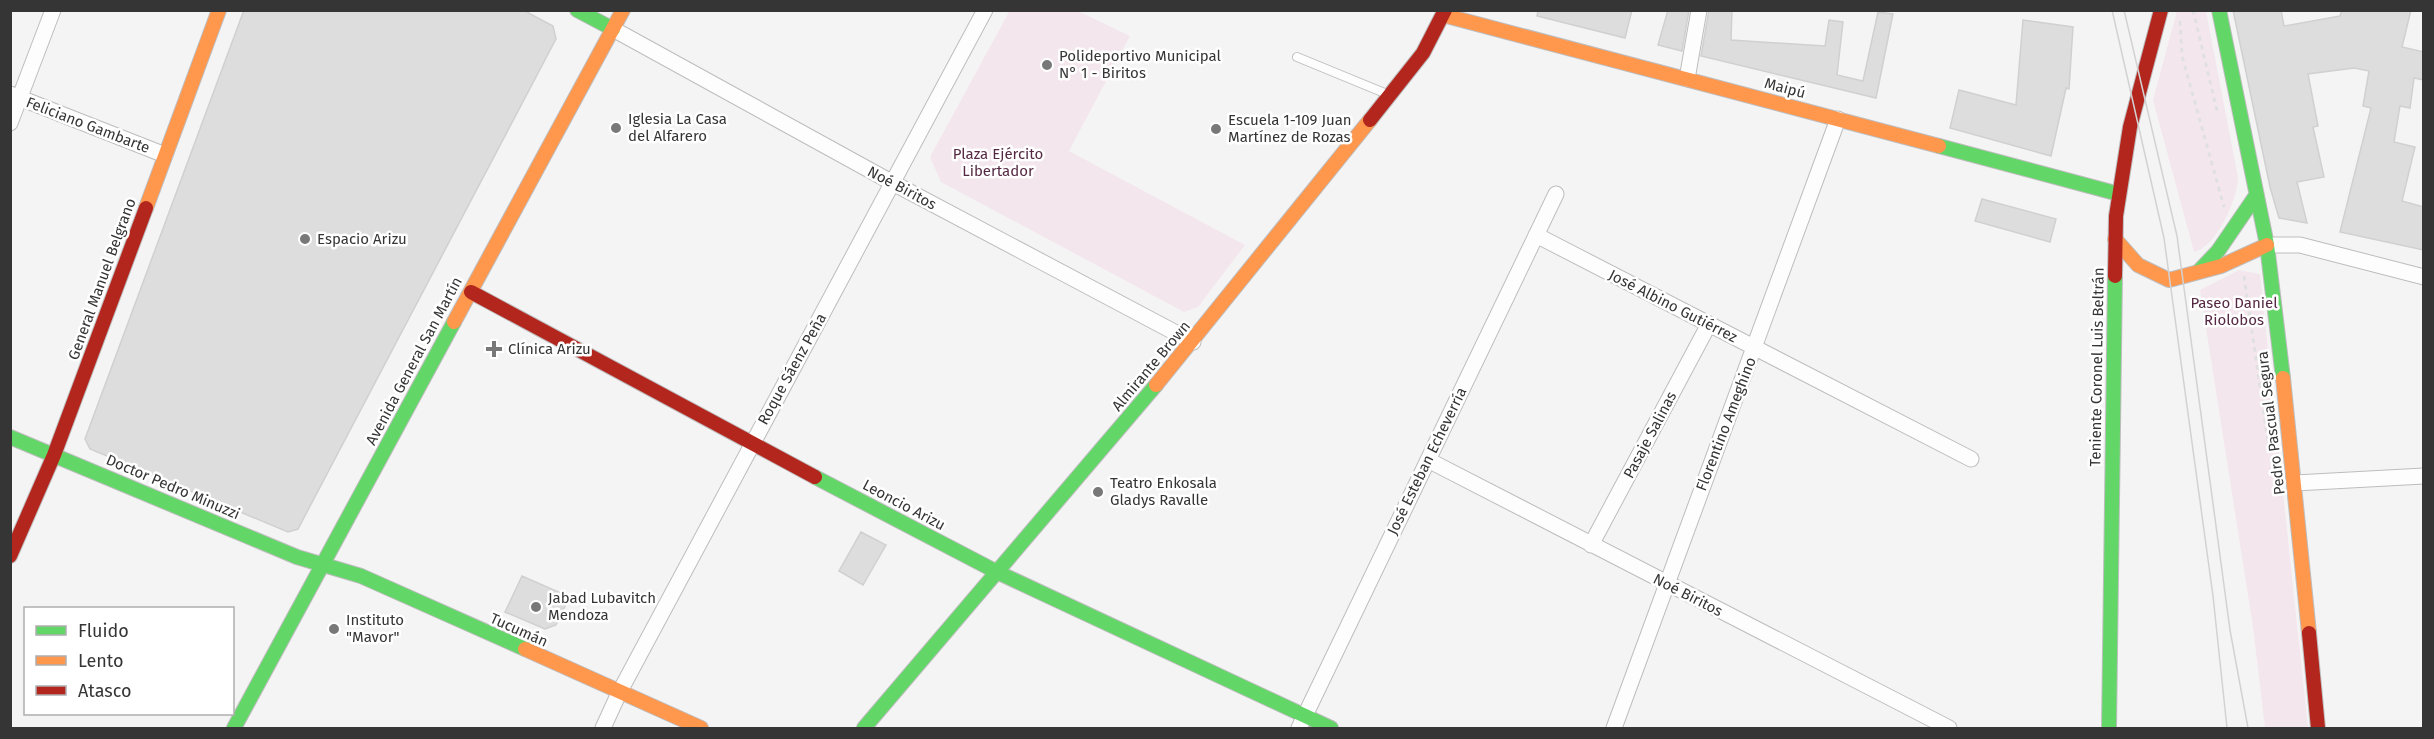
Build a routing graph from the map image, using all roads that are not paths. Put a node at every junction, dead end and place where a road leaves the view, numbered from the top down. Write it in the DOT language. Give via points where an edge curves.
graph roads {
  1 [pos="53,10"];
  2 [pos="219,10"];
  3 [pos="577,10"];
  4 [pos="623,10"];
  5 [pos="985,10"];
  6 [pos="1699,10"];
  7 [pos="2161,10"];
  8 [pos="2219,10"];
  9 [pos="1444,13"];
  10 [pos="613,29"];
  11 [pos="1297,57"];
  12 [pos="1687,79"];
  13 [pos="15,96"];
  14 [pos="1390,96"];
  15 [pos="1838,119"];
  16 [pos="10,123"];
  17 [pos="165,155"];
  18 [pos="893,183"];
  19 [pos="1556,194"];
  20 [pos="2119,194"];
  21 [pos="2255,197"];
  22 [pos="1536,235"];
  23 [pos="2115,238"];
  24 [pos="2267,245"];
  25 [pos="2196,274"];
  26 [pos="2424,277"];
  27 [pos="471,291"];
  28 [pos="1709,324"];
  29 [pos="1193,342"];
  30 [pos="1755,348"];
  31 [pos="10,437"];
  32 [pos="752,444"];
  33 [pos="54,455"];
  34 [pos="1971,459"];
  35 [pos="1428,460"];
  36 [pos="2424,476"];
  37 [pos="2295,483"];
  38 [pos="1591,545"];
  39 [pos="10,556"];
  40 [pos="323,563"];
  41 [pos="999,573"];
  42 [pos="1666,583"];
  43 [pos="619,693"];
  44 [pos="1301,722"];
  45 [pos="1932,724"];
  46 [pos="234,729"];
  47 [pos="603,729"];
  48 [pos="701,729"];
  49 [pos="864,729"];
  50 [pos="1331,729"];
  51 [pos="1614,729"];
  52 [pos="1950,729"];
  53 [pos="2109,729"];
  54 [pos="2318,729"];
  1 -- 13 [label="street"];
  2 -- 17 [label="street, General Manuel Belgrano"];
  3 -- 10 [label="street"];
  4 -- 10 [label="street, Avenida General San Martín"];
  5 -- 18 [label="street, Roque Sáenz Peña"];
  6 -- 12 [label="street"];
  7 -- 20 [label="street, Teniente Coronel Luis Beltrán" via="2135,104"];
  8 -- 21 [label="street, Pedro Pascual Segura"];
  9 -- 12 [label="street, Maipú"];
  9 -- 14 [label="street, Almirante Brown" via="1429,43"];
  10 -- 18 [label="street, Noé Biritos"];
  10 -- 27 [label="street, Avenida General San Martín"];
  11 -- 14 [label="lane"];
  12 -- 15 [label="street, Maipú"];
  13 -- 16 [label="street"];
  13 -- 17 [label="street, Feliciano Gambarte"];
  14 -- 29 [label="street, Almirante Brown"];
  15 -- 20 [label="street, Maipú"];
  15 -- 30 [label="street, Florentino Ameghino"];
  17 -- 33 [label="street, General Manuel Belgrano"];
  18 -- 29 [label="street, Noé Biritos"];
  18 -- 32 [label="street, Roque Sáenz Peña"];
  19 -- 22 [label="street, José Esteban Echeverría"];
  20 -- 23 [label="street, Teniente Coronel Luis Beltrán"];
  21 -- 24 [label="street, Pedro Pascual Segura"];
  21 -- 25 [label="street" via="2218,251"];
  22 -- 28 [label="street, José Albino Gutiérrez"];
  22 -- 35 [label="street, José Esteban Echeverría"];
  23 -- 25 [label="street" via="2138,265 2153,274 2169,280"];
  23 -- 53 [label="street, Teniente Coronel Luis Beltrán"];
  24 -- 25 [label="street"];
  24 -- 26 [label="street" via="2300,245"];
  24 -- 37 [label="street, Pedro Pascual Segura"];
  27 -- 32 [label="street, Leoncio Arizu"];
  27 -- 40 [label="street, Avenida General San Martín"];
  28 -- 30 [label="street, José Albino Gutiérrez"];
  28 -- 38 [label="street, Pasaje Salinas"];
  29 -- 41 [label="street, Almirante Brown"];
  30 -- 34 [label="street, José Albino Gutiérrez"];
  30 -- 42 [label="street, Florentino Ameghino"];
  31 -- 33 [label="street, Doctor Pedro Minuzzi"];
  32 -- 41 [label="street, Leoncio Arizu"];
  32 -- 43 [label="street, Roque Sáenz Peña"];
  33 -- 39 [label="street, General Manuel Belgrano"];
  33 -- 40 [label="street, Doctor Pedro Minuzzi" via="297,557"];
  35 -- 38 [label="street, Noé Biritos"];
  35 -- 44 [label="street, José Esteban Echeverría"];
  36 -- 37 [label="street"];
  37 -- 54 [label="street, Pedro Pascual Segura"];
  38 -- 42 [label="street, Noé Biritos"];
  40 -- 43 [label="street, Tucumán" via="361,576"];
  40 -- 46 [label="street, Avenida General San Martín"];
  41 -- 44 [label="street, Leoncio Arizu"];
  41 -- 49 [label="street, Almirante Brown"];
  42 -- 45 [label="street, Noé Biritos"];
  42 -- 51 [label="street, Florentino Ameghino"];
  43 -- 47 [label="street, Roque Sáenz Peña"];
  43 -- 48 [label="street, Tucumán"];
  44 -- 50 [label="street, Leoncio Arizu"];
  45 -- 52 [label="street, Noé Biritos"];
}
